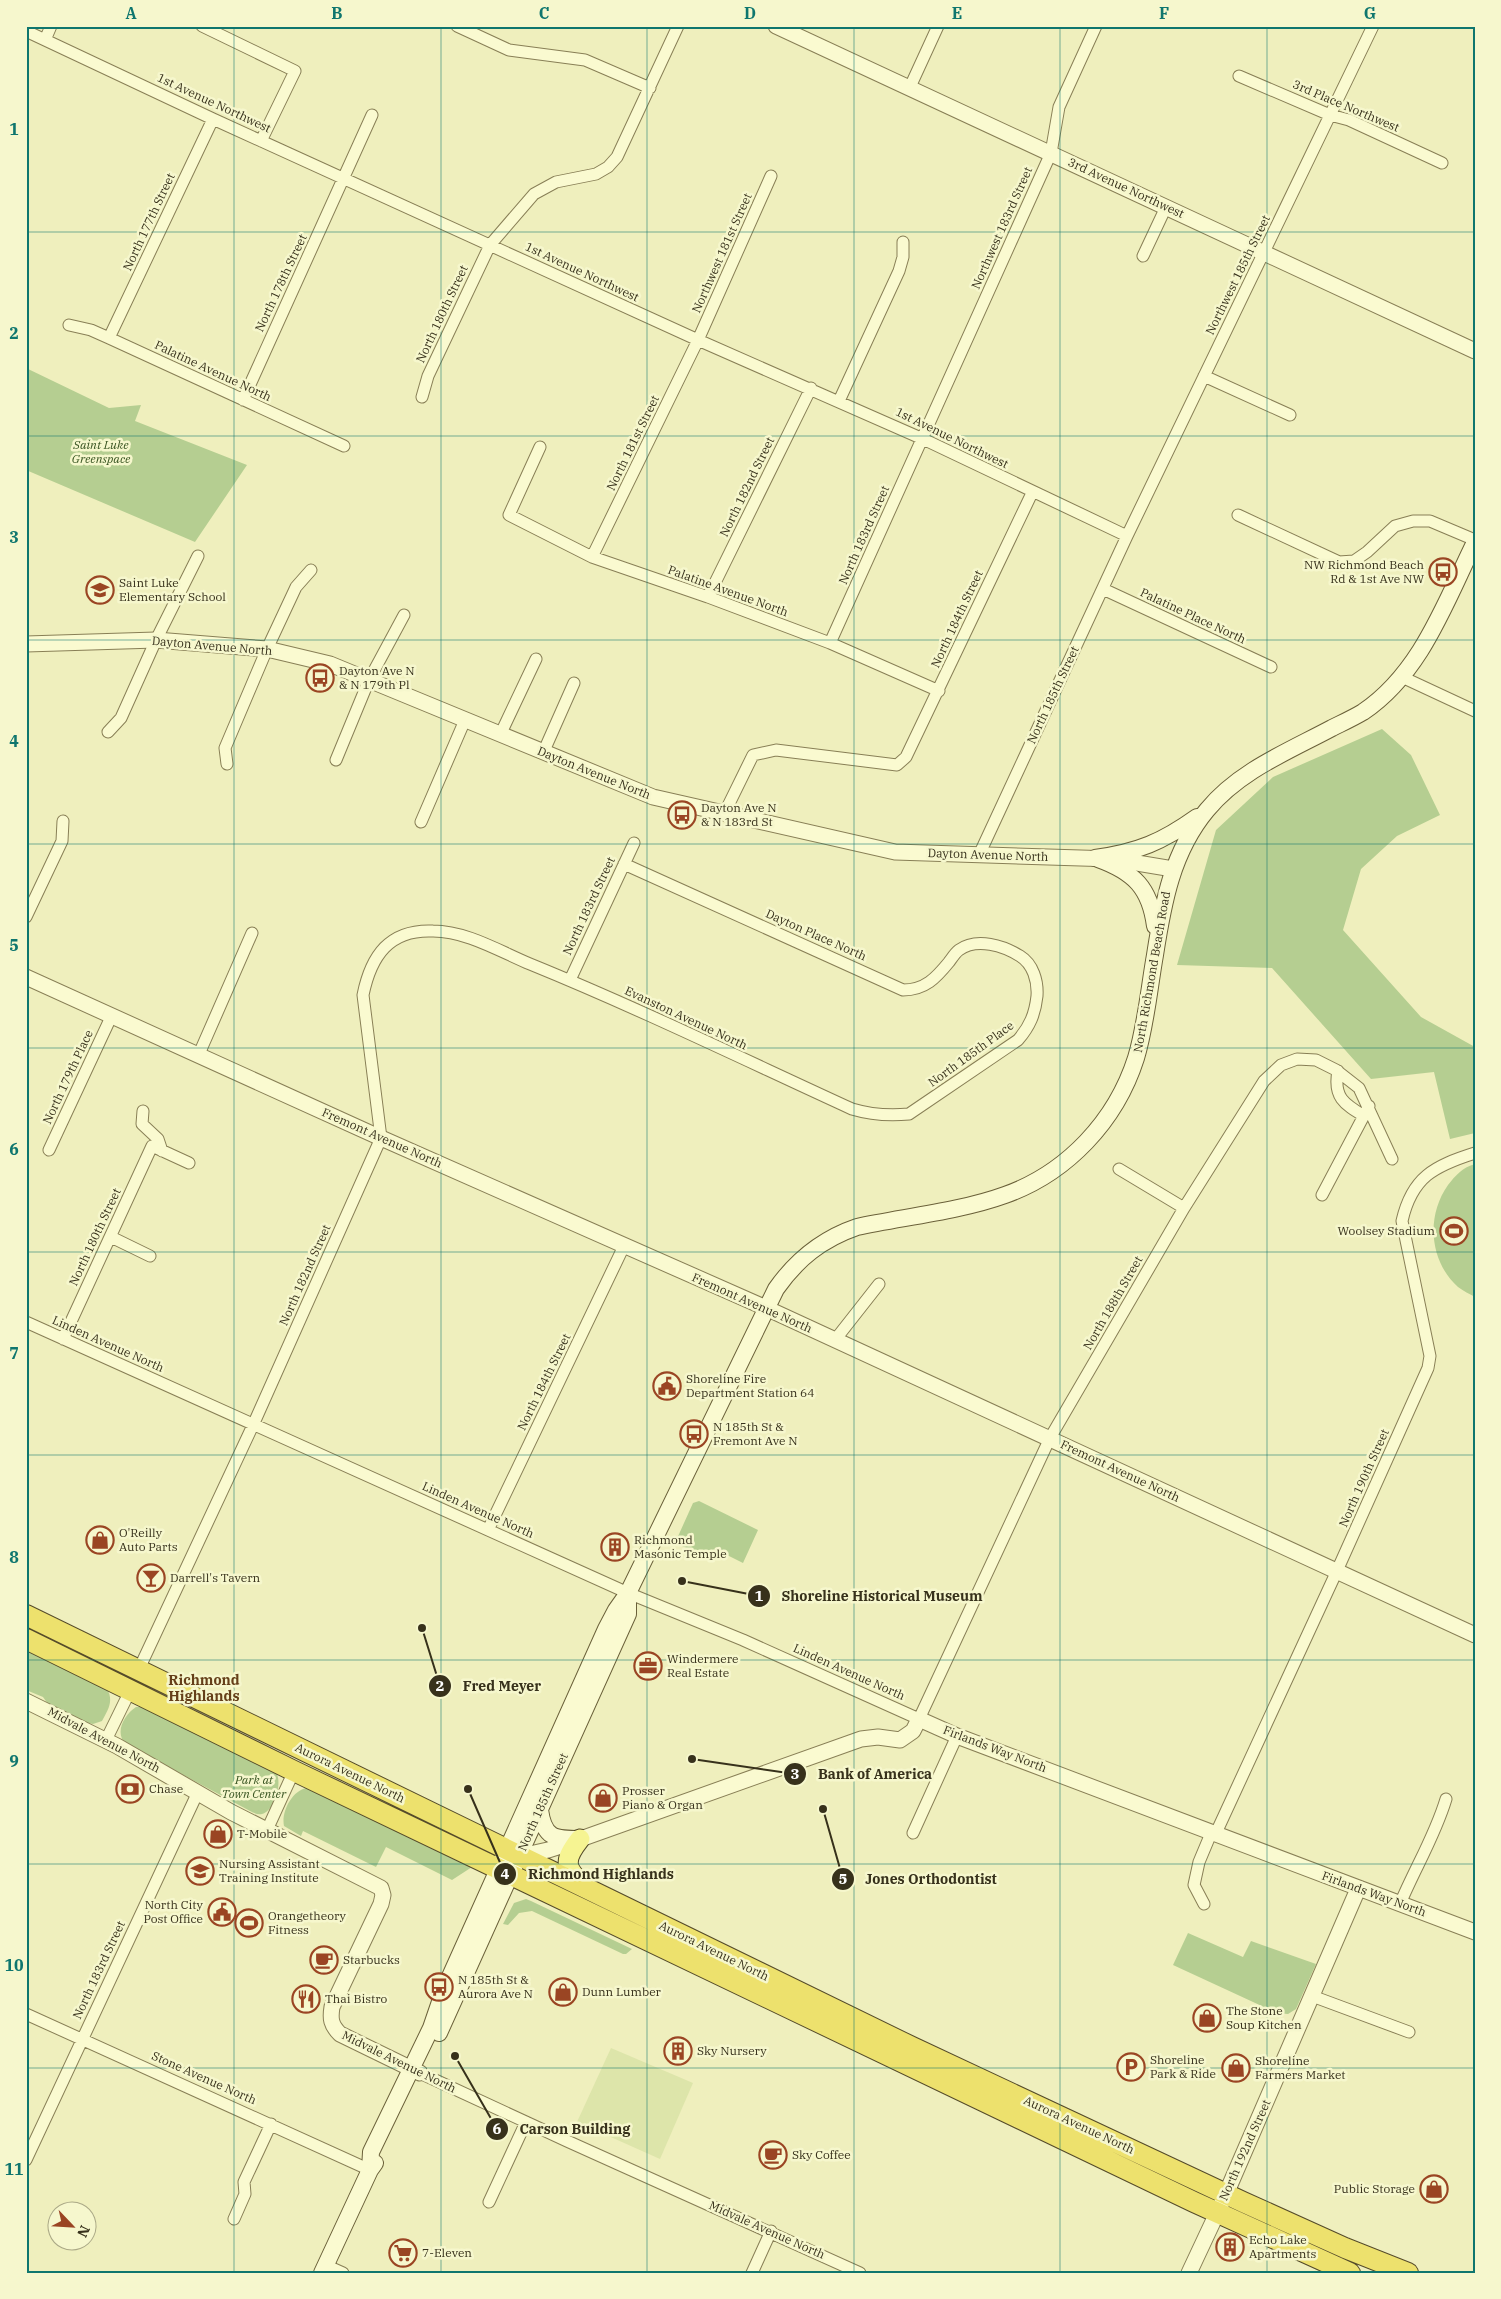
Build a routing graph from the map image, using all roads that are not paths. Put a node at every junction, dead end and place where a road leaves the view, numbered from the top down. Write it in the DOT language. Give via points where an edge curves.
graph roads {
  1 [pos="51,26"];
  2 [pos="202,26"];
  3 [pos="456,26"];
  4 [pos="678,26"];
  5 [pos="776,26"];
  6 [pos="938,26"];
  7 [pos="1096,26"];
  8 [pos="1373,26"];
  9 [pos="26,31"];
  10 [pos="45,40"];
  11 [pos="1239,76"];
  12 [pos="650,88"];
  13 [pos="910,88"];
  14 [pos="372,114"];
  15 [pos="1330,115"];
  16 [pos="213,119"];
  17 [pos="261,141"];
  18 [pos="1051,153"];
  19 [pos="1442,163"];
  20 [pos="770,176"];
  21 [pos="344,178"];
  22 [pos="1166,207"];
  23 [pos="903,242"];
  24 [pos="490,245"];
  25 [pos="1265,252"];
  26 [pos="1143,256"];
  27 [pos="69,325"];
  28 [pos="109,338"];
  29 [pos="698,340"];
  30 [pos="1475,352"];
  31 [pos="1204,376"];
  32 [pos="811,388"];
  33 [pos="422,396"];
  34 [pos="243,400"];
  35 [pos="839,401"];
  36 [pos="1290,415"];
  37 [pos="923,439"];
  38 [pos="344,446"];
  39 [pos="540,447"];
  40 [pos="1032,492"];
  41 [pos="1238,515"];
  42 [pos="1127,536"];
  43 [pos="1475,541"];
  44 [pos="198,556"];
  45 [pos="592,557"];
  46 [pos="311,570"];
  47 [pos="1103,588"];
  48 [pos="708,598"];
  49 [pos="404,615"];
  50 [pos="156,640"];
  51 [pos="830,643"];
  52 [pos="26,644"];
  53 [pos="267,649"];
  54 [pos="536,659"];
  55 [pos="1271,668"];
  56 [pos="1402,677"];
  57 [pos="368,680"];
  58 [pos="574,682"];
  59 [pos="939,691"];
  60 [pos="1475,711"];
  61 [pos="465,720"];
  62 [pos="108,732"];
  63 [pos="501,734"];
  64 [pos="544,753"];
  65 [pos="336,760"];
  66 [pos="227,764"];
  67 [pos="725,812"];
  68 [pos="1205,812"];
  69 [pos="63,821"];
  70 [pos="420,822"];
  71 [pos="634,843"];
  72 [pos="979,855"];
  73 [pos="1095,858"];
  74 [pos="624,864"];
  75 [pos="1173,869"];
  76 [pos="26,917"];
  77 [pos="252,933"];
  78 [pos="1157,941"];
  79 [pos="988,944"];
  80 [pos="26,977"];
  81 [pos="570,980"];
  82 [pos="112,1015"];
  83 [pos="199,1054"];
  84 [pos="1338,1071"];
  85 [pos="143,1111"];
  86 [pos="1366,1111"];
  87 [pos="909,1114"];
  88 [pos="381,1138"];
  89 [pos="157,1148"];
  90 [pos="49,1150"];
  91 [pos="1475,1153"];
  92 [pos="1392,1159"];
  93 [pos="189,1163"];
  94 [pos="1119,1169"];
  95 [pos="1322,1195"];
  96 [pos="1184,1208"];
  97 [pos="111,1237"];
  98 [pos="624,1246"];
  99 [pos="150,1256"];
  100 [pos="879,1284"];
  101 [pos="766,1308"];
  102 [pos="26,1322"];
  103 [pos="63,1339"];
  104 [pos="835,1340"];
  105 [pos="254,1423"];
  106 [pos="1050,1438"];
  107 [pos="488,1530"];
  108 [pos="1336,1573"];
  109 [pos="628,1593"];
  110 [pos="26,1615"];
  111 [pos="1475,1635"];
  112 [pos="26,1639"];
  113 [pos="139,1669"];
  114 [pos="104,1676"];
  115 [pos="176,1687"];
  116 [pos="132,1689"];
  117 [pos="26,1701"];
  118 [pos="919,1719"];
  119 [pos="957,1736"];
  120 [pos="277,1737"];
  121 [pos="106,1740"];
  122 [pos="253,1750"];
  123 [pos="294,1771"];
  124 [pos="198,1792"];
  125 [pos="1446,1799"];
  126 [pos="540,1810"];
  127 [pos="267,1830"];
  128 [pos="1214,1832"];
  129 [pos="913,1833"];
  130 [pos="580,1839"];
  131 [pos="513,1852"];
  132 [pos="504,1871"];
  133 [pos="587,1888"];
  134 [pos="1358,1888"];
  135 [pos="1204,1904"];
  136 [pos="1400,1904"];
  137 [pos="1475,1932"];
  138 [pos="731,1959"];
  139 [pos="710,1970"];
  140 [pos="1312,1996"];
  141 [pos="26,2014"];
  142 [pos="1409,2032"];
  143 [pos="82,2038"];
  144 [pos="912,2047"];
  145 [pos="886,2054"];
  146 [pos="940,2060"];
  147 [pos="918,2070"];
  148 [pos="415,2071"];
  149 [pos="526,2122"];
  150 [pos="272,2124"];
  151 [pos="26,2160"];
  152 [pos="370,2170"];
  153 [pos="1226,2194"];
  154 [pos="489,2202"];
  155 [pos="1217,2213"];
  156 [pos="234,2219"];
  157 [pos="771,2231"];
  158 [pos="324,2269"];
  159 [pos="343,2273"];
  160 [pos="752,2273"];
  161 [pos="860,2273"];
  162 [pos="1189,2273"];
  163 [pos="1350,2273"];
  164 [pos="1408,2273"];
  1 -- 10 [label="street"];
  2 -- 17 [label="street" via="295,71"];
  3 -- 12 [label="street" via="509,50 585,60"];
  4 -- 12 [label="street, North 180th Street"];
  5 -- 13 [label="street, 3rd Avenue Northwest"];
  6 -- 13 [label="street"];
  7 -- 18 [label="street, Northwest 183rd Street" via="1059,107"];
  8 -- 15 [label="street, Northwest 185th Street"];
  9 -- 10 [label="street, 1st Avenue Northwest"];
  10 -- 16 [label="street, 1st Avenue Northwest"];
  11 -- 15 [label="street, 3rd Place Northwest"];
  12 -- 24 [label="street, North 180th Street" via="617,157 608,167 585,177 556,182 534,194"];
  13 -- 18 [label="street, 3rd Avenue Northwest"];
  14 -- 21 [label="street, North 178th Street"];
  15 -- 19 [label="street, 3rd Place Northwest" via="1349,120"];
  15 -- 25 [label="street, Northwest 185th Street"];
  16 -- 17 [label="street, 1st Avenue Northwest"];
  16 -- 28 [label="street, North 177th Street"];
  17 -- 21 [label="street, 1st Avenue Northwest"];
  18 -- 22 [label="street, 3rd Avenue Northwest"];
  18 -- 37 [label="street, Northwest 183rd Street"];
  20 -- 29 [label="street, Northwest 181st Street"];
  21 -- 24 [label="street, 1st Avenue Northwest"];
  21 -- 34 [label="street, North 178th Street"];
  22 -- 25 [label="street, 3rd Avenue Northwest"];
  22 -- 26 [label="street"];
  23 -- 35 [label="street" via="900,272"];
  24 -- 29 [label="street, 1st Avenue Northwest"];
  24 -- 33 [label="street, North 180th Street" via="428,376"];
  25 -- 30 [label="street, 3rd Avenue Northwest"];
  25 -- 31 [label="street, Northwest 185th Street"];
  27 -- 28 [label="street, Palatine Avenue North"];
  28 -- 34 [label="street, Palatine Avenue North"];
  29 -- 32 [label="street, 1st Avenue Northwest"];
  29 -- 45 [label="street, North 181st Street"];
  31 -- 36 [label="street"];
  31 -- 42 [label="street, Northwest 185th Street"];
  32 -- 35 [label="street, 1st Avenue Northwest"];
  32 -- 48 [label="street, North 182nd Street"];
  34 -- 38 [label="street, Palatine Avenue North"];
  35 -- 37 [label="street, 1st Avenue Northwest"];
  37 -- 40 [label="street, 1st Avenue Northwest"];
  37 -- 51 [label="street, North 183rd Street"];
  39 -- 45 [label="street, Palatine Avenue North" via="509,515"];
  40 -- 42 [label="street, 1st Avenue Northwest"];
  40 -- 59 [label="street, North 184th Street"];
  41 -- 43 [label="street" via="1339,562 1354,561 1395,526 1414,521 1430,520"];
  42 -- 47 [label="street, North 185th Street"];
  43 -- 56 [label="main road, North Richmond Beach Road" via="1421,652"];
  44 -- 50 [label="street"];
  45 -- 48 [label="street, Palatine Avenue North"];
  46 -- 53 [label="street" via="296,588"];
  47 -- 55 [label="street, Palatine Place North"];
  47 -- 72 [label="street, North 185th Street"];
  48 -- 51 [label="street, Palatine Avenue North"];
  49 -- 57 [label="street"];
  50 -- 52 [label="street, Dayton Avenue North"];
  50 -- 53 [label="street, Dayton Avenue North"];
  50 -- 62 [label="street" via="121,718"];
  51 -- 59 [label="street, Palatine Avenue North"];
  53 -- 57 [label="street, Dayton Avenue North" via="330,664"];
  53 -- 66 [label="street" via="225,748"];
  54 -- 63 [label="street"];
  56 -- 60 [label="street"];
  56 -- 68 [label="main road, North Richmond Beach Road" via="1363,712 1246,773"];
  57 -- 61 [label="street, Dayton Avenue North"];
  57 -- 65 [label="street"];
  58 -- 64 [label="street"];
  59 -- 67 [label="street, North 184th Street" via="906,757 896,765 776,750 753,755"];
  61 -- 63 [label="street, Dayton Avenue North"];
  61 -- 70 [label="street"];
  63 -- 64 [label="street, Dayton Avenue North"];
  64 -- 67 [label="street, Dayton Avenue North" via="653,797"];
  67 -- 72 [label="street, Dayton Avenue North" via="895,852"];
  68 -- 73 [label="main road" via="1151,846 1126,854"];
  68 -- 75 [label="main road, North Richmond Beach Road" via="1182,847"];
  69 -- 76 [label="street" via="62,841"];
  71 -- 74 [label="street, North 183rd Street"];
  72 -- 73 [label="street, Dayton Avenue North"];
  73 -- 75 [label="street, Dayton Avenue North"];
  73 -- 78 [label="main road" via="1116,866 1141,885 1152,906"];
  74 -- 79 [label="street, Dayton Place North" via="903,990 925,986 959,950 974,944"];
  74 -- 81 [label="street, North 183rd Street"];
  75 -- 78 [label="main road, North Richmond Beach Road"];
  77 -- 83 [label="street"];
  78 -- 101 [label="main road, North Richmond Beach Road" via="1141,1040 1132,1071 1107,1118 1081,1147 1047,1175 1005,1195 858,1227 833,1236 798,1262 776,1289"];
  79 -- 87 [label="street, North 185th Place" via="1012,951 1033,971 1038,988 1028,1028 1018,1040"];
  80 -- 82 [label="street, Fremont Avenue North"];
  81 -- 87 [label="street, Evanston Avenue North" via="852,1109 870,1115"];
  81 -- 88 [label="street, Evanston Avenue North" via="453,932 432,930 404,935 388,944 374,959 363,995"];
  82 -- 83 [label="street, Fremont Avenue North"];
  82 -- 90 [label="street, North 179th Place"];
  83 -- 88 [label="street, Fremont Avenue North"];
  84 -- 86 [label="street, North 188th Street" via="1359,1088"];
  84 -- 86 [label="street" via="1338,1093 1346,1105"];
  84 -- 96 [label="street, North 188th Street" via="1316,1060 1297,1059 1281,1065 1251,1099"];
  85 -- 89 [label="street" via="142,1124 158,1139"];
  86 -- 92 [label="street, North 188th Street"];
  86 -- 95 [label="street"];
  88 -- 98 [label="street, Fremont Avenue North"];
  88 -- 105 [label="street, North 182nd Street"];
  89 -- 93 [label="street"];
  89 -- 97 [label="street, North 180th Street"];
  91 -- 108 [label="street, North 190th Street" via="1432,1169 1406,1202 1402,1221 1429,1362"];
  94 -- 96 [label="street"];
  96 -- 106 [label="street, North 188th Street"];
  97 -- 99 [label="street"];
  97 -- 103 [label="street, North 180th Street"];
  98 -- 101 [label="street, Fremont Avenue North"];
  98 -- 107 [label="street, North 184th Street"];
  100 -- 104 [label="street"];
  101 -- 104 [label="street, Fremont Avenue North"];
  101 -- 109 [label="main road, North 185th Street"];
  102 -- 103 [label="street, Linden Avenue North"];
  103 -- 105 [label="street, Linden Avenue North"];
  104 -- 106 [label="street, Fremont Avenue North"];
  105 -- 107 [label="street, Linden Avenue North"];
  105 -- 113 [label="street, North 182nd Street"];
  106 -- 108 [label="street, Fremont Avenue North"];
  106 -- 118 [label="street, North 188th Street"];
  107 -- 109 [label="street, Linden Avenue North"];
  108 -- 111 [label="street, Fremont Avenue North"];
  108 -- 128 [label="street, North 190th Street"];
  109 -- 118 [label="street, Linden Avenue North" via="743,1640"];
  109 -- 126 [label="main road, North 185th Street" via="628,1614"];
  109 -- 131 [label="main road, North 185th Street" via="606,1629"];
  110 -- 113 [label="highway, Aurora Avenue North"];
  112 -- 114 [label="highway, Aurora Avenue North"];
  113 -- 114 [label="main road"];
  113 -- 115 [label="highway, Aurora Avenue North"];
  114 -- 116 [label="highway, Aurora Avenue North"];
  115 -- 116 [label="main road" via="148,1684"];
  115 -- 120 [label="highway, Aurora Avenue North"];
  116 -- 121 [label="street"];
  116 -- 122 [label="highway, Aurora Avenue North"];
  117 -- 121 [label="street, Midvale Avenue North"];
  118 -- 119 [label="street, Firlands Way North"];
  118 -- 130 [label="street" via="906,1738 861,1739"];
  119 -- 128 [label="street, Firlands Way North"];
  119 -- 129 [label="street"];
  120 -- 122 [label="main road" via="270,1744"];
  120 -- 131 [label="highway, Aurora Avenue North"];
  121 -- 124 [label="street, Midvale Avenue North"];
  122 -- 123 [label="highway, Aurora Avenue North"];
  123 -- 127 [label="street"];
  123 -- 132 [label="highway, Aurora Avenue North"];
  124 -- 127 [label="street, Midvale Avenue North"];
  124 -- 143 [label="street, North 183rd Street"];
  125 -- 136 [label="street" via="1438,1826"];
  126 -- 130 [label="main road" via="549,1834 561,1839"];
  126 -- 131 [label="main road, North 185th Street"];
  127 -- 148 [label="street, Midvale Avenue North" via="380,1888 383,1895 381,1904 332,2007 330,2019 340,2034"];
  128 -- 134 [label="street, Firlands Way North"];
  128 -- 135 [label="street, North 190th Street" via="1199,1862 1194,1885"];
  130 -- 131 [label="street" via="542,1853"];
  130 -- 133 [label="main road" via="567,1861 573,1875"];
  131 -- 132 [label="main road, North 185th Street"];
  131 -- 133 [label="highway, Aurora Avenue North"];
  132 -- 139 [label="highway, Aurora Avenue North"];
  132 -- 148 [label="main road, North 185th Street"];
  133 -- 138 [label="highway, Aurora Avenue North"];
  134 -- 136 [label="street, Firlands Way North"];
  134 -- 140 [label="street, North 192nd Street"];
  136 -- 137 [label="street, Firlands Way North"];
  138 -- 139 [label="main road"];
  138 -- 144 [label="highway, Aurora Avenue North"];
  139 -- 145 [label="highway, Aurora Avenue North"];
  140 -- 142 [label="street"];
  140 -- 153 [label="street, North 192nd Street"];
  141 -- 143 [label="street, Stone Avenue North"];
  143 -- 150 [label="street, Stone Avenue North"];
  143 -- 151 [label="street, North 183rd Street"];
  144 -- 145 [label="main road"];
  144 -- 146 [label="highway, Aurora Avenue North"];
  145 -- 147 [label="highway, Aurora Avenue North"];
  146 -- 147 [label="main road"];
  146 -- 153 [label="highway, Aurora Avenue North"];
  147 -- 155 [label="highway, Aurora Avenue North"];
  148 -- 149 [label="street, Midvale Avenue North"];
  148 -- 152 [label="main road, North 185th Street" via="380,2156"];
  149 -- 154 [label="street"];
  149 -- 157 [label="street, Midvale Avenue North"];
  150 -- 152 [label="street, Stone Avenue North"];
  150 -- 156 [label="street" via="244,2182 245,2194"];
  152 -- 158 [label="main road, North 185th Street"];
  153 -- 155 [label="street, North 192nd Street"];
  153 -- 164 [label="highway, Aurora Avenue North"];
  155 -- 162 [label="street, North 192nd Street"];
  155 -- 163 [label="highway, Aurora Avenue North"];
  157 -- 160 [label="street"];
  157 -- 161 [label="street, Midvale Avenue North"];
  158 -- 159 [label="street"];
}
